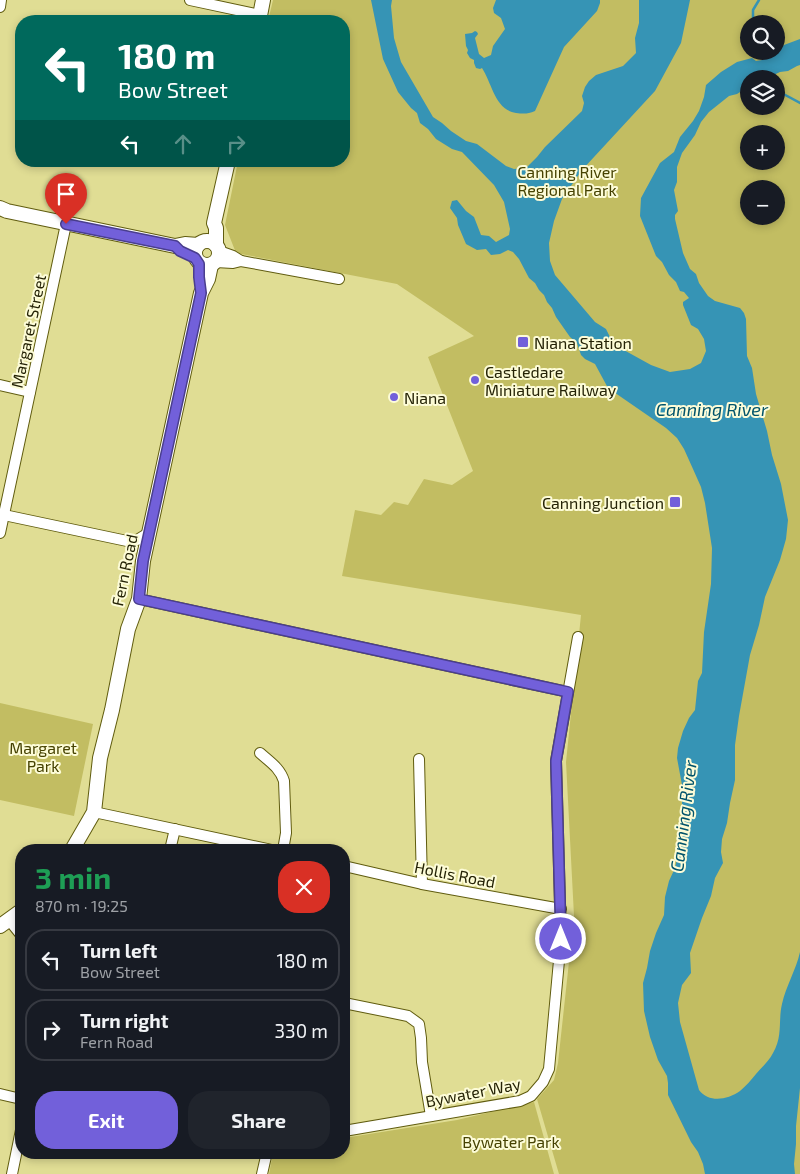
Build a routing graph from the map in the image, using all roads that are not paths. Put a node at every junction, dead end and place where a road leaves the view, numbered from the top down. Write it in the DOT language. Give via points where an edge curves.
graph roads {
  1 [pos="2,0"];
  2 [pos="190,0"];
  3 [pos="263,0"];
  4 [pos="0,7"];
  5 [pos="248,15"];
  6 [pos="260,15"];
  7 [pos="227,167"];
  8 [pos="2,210"];
  9 [pos="66,224"];
  10 [pos="207,254"];
  11 [pos="339,279"];
  12 [pos="0,385"];
  13 [pos="30,392"];
  14 [pos="4,515"];
  15 [pos="150,532"];
  16 [pos="0,533"];
  17 [pos="139,599"];
  18 [pos="578,637"];
  19 [pos="568,692"];
  20 [pos="260,753"];
  21 [pos="419,759"];
  22 [pos="94,812"];
  23 [pos="175,830"];
  24 [pos="75,844"];
  25 [pos="172,844"];
  26 [pos="243,844"];
  27 [pos="284,844"];
  28 [pos="350,867"];
  29 [pos="422,884"];
  30 [pos="561,910"];
  31 [pos="350,1004"];
  32 [pos="0,1094"];
  33 [pos="15,1098"];
  34 [pos="431,1116"];
  35 [pos="350,1130"];
  36 [pos="15,1159"];
  37 [pos="265,1159"];
  38 [pos="12,1174"];
  39 [pos="262,1174"];
  1 -- 4 [label="street"];
  2 -- 5 [label="street"];
  3 -- 6 [label="street"];
  7 -- 10 [label="street" via="214,223 209,228"];
  8 -- 9 [label="street"];
  9 -- 10 [label="street" via="175,246 180,251"];
  9 -- 13 [label="street, Margaret Street"];
  10 -- 11 [label="street" via="233,256 241,262"];
  10 -- 15 [label="street, Fern Road" via="199,277 201,293"];
  12 -- 13 [label="street"];
  13 -- 14 [label="street, Margaret Street"];
  14 -- 15 [label="street" via="127,541 137,540"];
  14 -- 16 [label="street, Margaret Street"];
  15 -- 17 [label="street, Fern Road"];
  17 -- 19 [label="street"];
  17 -- 22 [label="street, Fern Road" via="128,629 100,758"];
  18 -- 19 [label="street, Bywater Way"];
  19 -- 30 [label="street, Bywater Way" via="556,761"];
  20 -- 27 [label="street" via="279,769 284,781"];
  21 -- 29 [label="street"];
  22 -- 23 [label="street"];
  22 -- 24 [label="street, Fern Road"];
  23 -- 25 [label="street"];
  23 -- 26 [label="street"];
  28 -- 29 [label="street, Hollis Road"];
  29 -- 30 [label="street, Hollis Road"];
  30 -- 34 [label="street, Bywater Way" via="549,1069 543,1082 531,1096 520,1101"];
  31 -- 34 [label="street" via="408,1016 419,1024"];
  32 -- 33 [label="street"];
  34 -- 35 [label="street, Bywater Way"];
  36 -- 38 [label="street"];
  37 -- 39 [label="street"];
}
